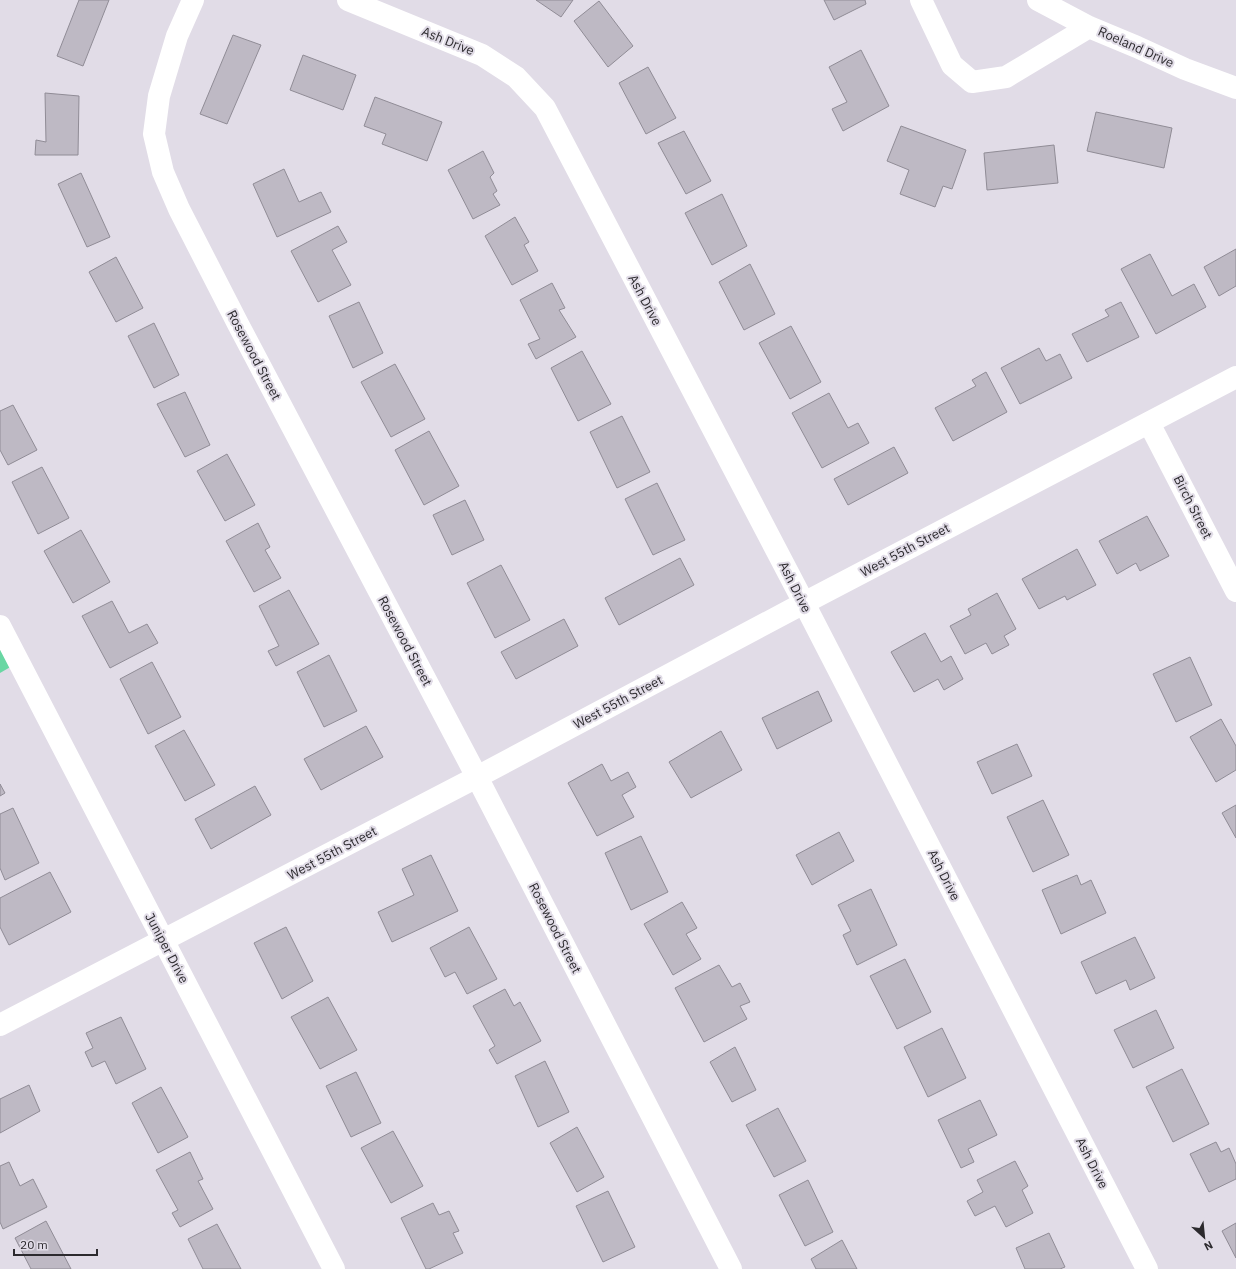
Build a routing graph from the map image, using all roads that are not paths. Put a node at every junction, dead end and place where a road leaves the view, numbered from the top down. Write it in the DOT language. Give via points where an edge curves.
graph roads {
  1 [pos="193,0"];
  2 [pos="348,0"];
  3 [pos="921,0"];
  4 [pos="1038,0"];
  5 [pos="1089,27"];
  6 [pos="1236,88"];
  7 [pos="1236,377"];
  8 [pos="1149,423"];
  9 [pos="1236,591"];
  10 [pos="804,603"];
  11 [pos="0,626"];
  12 [pos="477,777"];
  13 [pos="163,941"];
  14 [pos="0,1025"];
  15 [pos="334,1269"];
  16 [pos="731,1269"];
  17 [pos="1147,1269"];
  1 -- 12 [label="street, Rosewood Street" via="177,36 159,96 154,134 162,172 238,324"];
  2 -- 10 [label="street, Ash Drive" via="482,55 516,77 545,108"];
  3 -- 5 [label="street" via="952,65 972,82 1006,77"];
  4 -- 5 [label="street, Roeland Drive"];
  5 -- 6 [label="street, Roeland Drive"];
  7 -- 8 [label="street, West 55th Street"];
  8 -- 9 [label="street, Birch Street"];
  8 -- 10 [label="street, West 55th Street"];
  10 -- 12 [label="street, West 55th Street"];
  10 -- 17 [label="street, Ash Drive"];
  11 -- 13 [label="street, Juniper Drive"];
  12 -- 13 [label="street, West 55th Street"];
  12 -- 16 [label="street, Rosewood Street"];
  13 -- 14 [label="street, West 55th Street"];
  13 -- 15 [label="street, Juniper Drive"];
}
